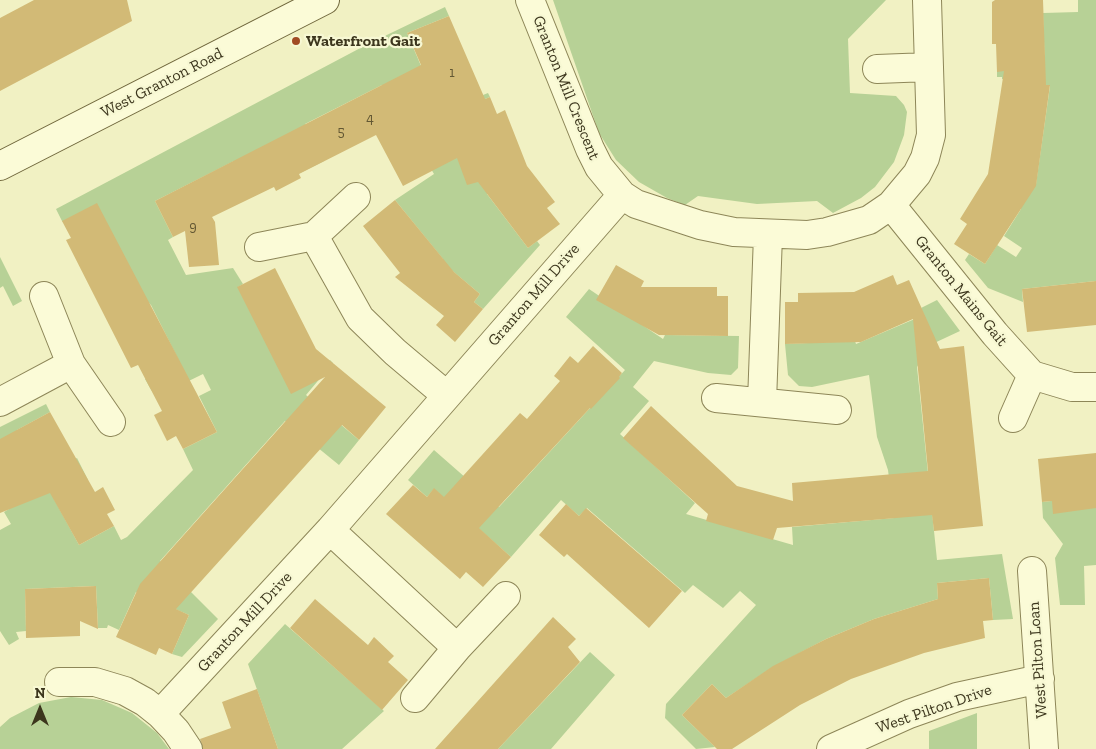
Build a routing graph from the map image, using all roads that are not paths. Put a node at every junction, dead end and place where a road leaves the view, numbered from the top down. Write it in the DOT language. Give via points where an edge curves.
graph roads {
  1 [pos="325,0"];
  2 [pos="530,0"];
  3 [pos="927,0"];
  4 [pos="929,67"];
  5 [pos="877,69"];
  6 [pos="0,166"];
  7 [pos="622,195"];
  8 [pos="356,197"];
  9 [pos="891,206"];
  10 [pos="768,234"];
  11 [pos="314,236"];
  12 [pos="259,247"];
  13 [pos="44,296"];
  14 [pos="71,364"];
  15 [pos="1032,375"];
  16 [pos="1096,387"];
  17 [pos="446,395"];
  18 [pos="716,398"];
  19 [pos="0,402"];
  20 [pos="762,402"];
  21 [pos="837,410"];
  22 [pos="1013,418"];
  23 [pos="111,422"];
  24 [pos="330,530"];
  25 [pos="1032,571"];
  26 [pos="506,596"];
  27 [pos="457,648"];
  28 [pos="1040,680"];
  29 [pos="59,682"];
  30 [pos="415,698"];
  31 [pos="160,714"];
  32 [pos="188,749"];
  33 [pos="831,749"];
  34 [pos="1044,749"];
  1 -- 6 [label="street, West Granton Road"];
  2 -- 7 [label="street, Granton Mill Crescent" via="590,149 599,167"];
  3 -- 4 [label="street, Granton Mill Crescent"];
  4 -- 5 [label="street"];
  4 -- 9 [label="street, Granton Mill Crescent" via="931,135 925,158 909,187"];
  7 -- 10 [label="street, Granton Mill Crescent" via="636,204 700,225"];
  7 -- 17 [label="street, Granton Mill Drive"];
  8 -- 11 [label="street"];
  9 -- 10 [label="street, Granton Mill Crescent" via="869,220 828,232"];
  9 -- 15 [label="street, Granton Mains Gait"];
  10 -- 20 [label="street"];
  11 -- 12 [label="street"];
  11 -- 17 [label="street" via="360,318"];
  13 -- 14 [label="street"];
  14 -- 19 [label="street"];
  14 -- 23 [label="street"];
  15 -- 16 [label="street" via="1072,387"];
  15 -- 22 [label="street"];
  17 -- 24 [label="street, Granton Mill Drive"];
  18 -- 20 [label="street"];
  20 -- 21 [label="street"];
  24 -- 27 [label="street"];
  24 -- 31 [label="street, Granton Mill Drive"];
  25 -- 28 [label="street, West Pilton Loan"];
  26 -- 27 [label="street"];
  27 -- 30 [label="street"];
  28 -- 33 [label="street, West Pilton Drive" via="957,697 909,714"];
  28 -- 34 [label="street, West Pilton Loan"];
  29 -- 31 [label="street" via="78,680 111,686 145,702"];
  31 -- 32 [label="street"];
}
